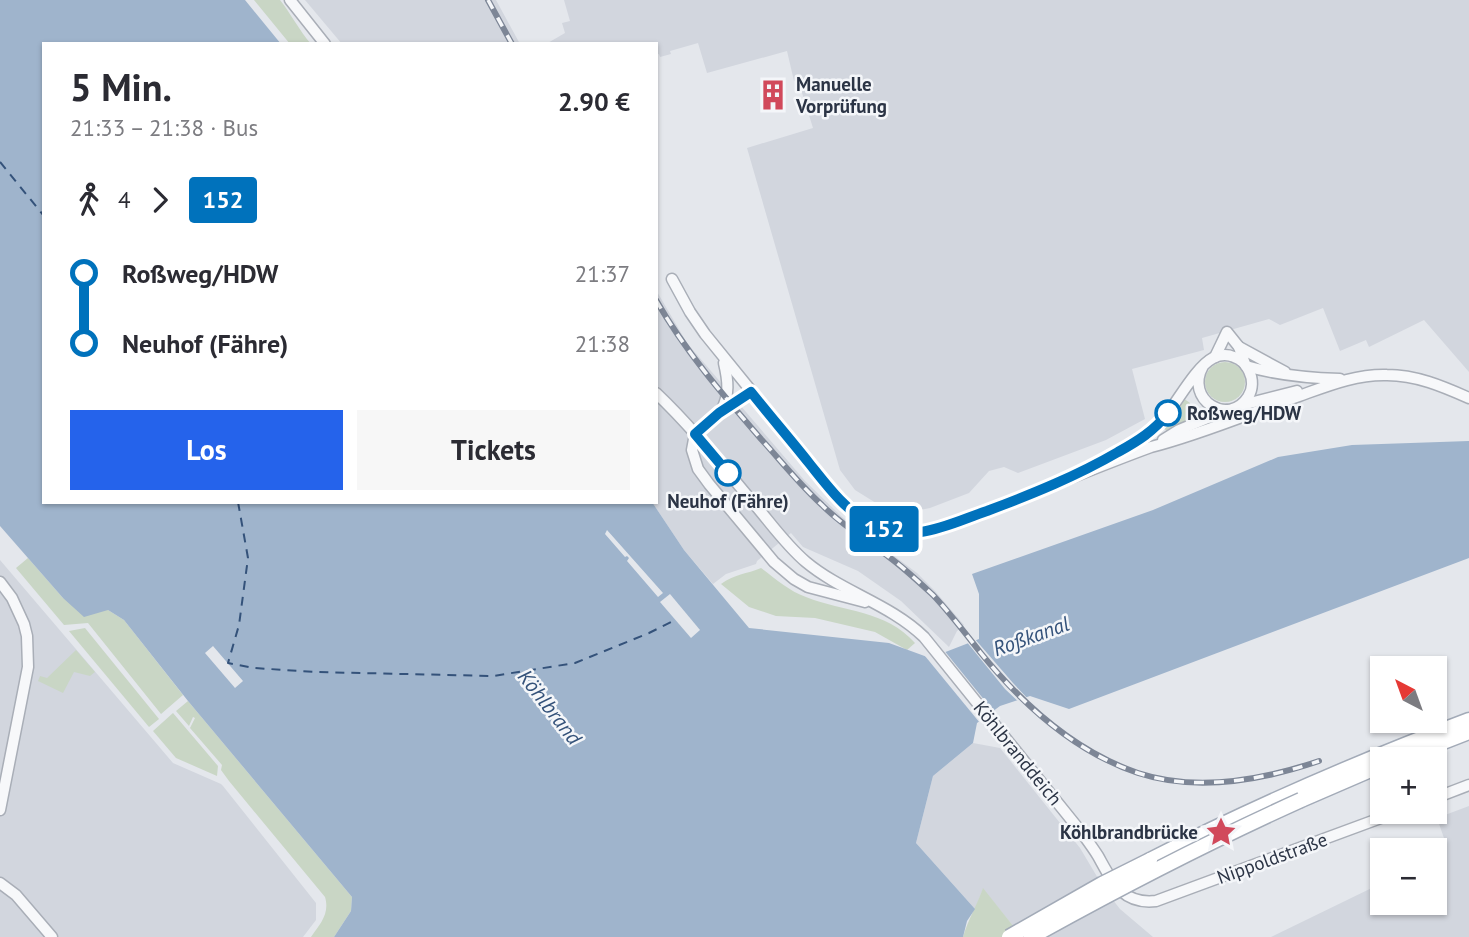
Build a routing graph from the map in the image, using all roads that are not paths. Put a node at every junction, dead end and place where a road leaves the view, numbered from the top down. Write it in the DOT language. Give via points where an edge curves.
graph roads {
  1 [pos="290,0"];
  2 [pos="323,42"];
  3 [pos="672,279"];
  4 [pos="1239,347"];
  5 [pos="722,356"];
  6 [pos="1215,357"];
  7 [pos="1246,365"];
  8 [pos="1203,366"];
  9 [pos="1291,376"];
  10 [pos="1347,379"];
  11 [pos="1321,388"];
  12 [pos="751,392"];
  13 [pos="658,395"];
  14 [pos="1469,398"];
  15 [pos="1234,407"];
  16 [pos="719,413"];
  17 [pos="695,434"];
  18 [pos="1151,447"];
  19 [pos="1087,470"];
  20 [pos="0,582"];
  21 [pos="882,606"];
  22 [pos="1469,720"];
  23 [pos="1469,732"];
  24 [pos="1430,747"];
  25 [pos="1370,770"];
  26 [pos="1469,785"];
  27 [pos="1447,793"];
  28 [pos="0,810"];
  29 [pos="1370,822"];
  30 [pos="0,883"];
  31 [pos="1147,902"];
  32 [pos="52,937"];
  33 [pos="1009,937"];
  34 [pos="1031,937"];
  1 -- 2 [label="street"];
  3 -- 5 [label="street"];
  4 -- 6 [label="street" via="1227,332"];
  4 -- 7 [label="street"];
  4 -- 9 [label="street"];
  5 -- 12 [label="street"];
  5 -- 16 [label="street" via="728,386"];
  6 -- 7 [label="street" via="1232,356"];
  6 -- 8 [label="street"];
  7 -- 9 [label="street"];
  7 -- 15 [label="street" via="1251,389 1245,401"];
  8 -- 15 [label="street" via="1198,381 1203,398 1215,408"];
  8 -- 19 [label="street" via="1154,430"];
  9 -- 10 [label="street"];
  10 -- 11 [label="street"];
  10 -- 14 [label="street" via="1405,376"];
  11 -- 15 [label="street"];
  11 -- 18 [label="street"];
  12 -- 16 [label="street"];
  12 -- 19 [label="street" via="843,503 866,521 894,531 922,532 957,522"];
  13 -- 17 [label="street, Köhlbranddeich"];
  15 -- 18 [label="street"];
  16 -- 17 [label="street"];
  17 -- 21 [label="street, Köhlbranddeich" via="796,554 827,577"];
  17 -- 21 [label="street, Köhlbranddeich" via="692,450 698,469 774,562 808,587"];
  18 -- 19 [label="street"];
  20 -- 28 [label="street" via="24,624 29,667"];
  21 -- 31 [label="street, Köhlbranddeich" via="916,629 989,716 1082,833 1111,881 1135,900"];
  22 -- 33 [label="main road, bridge" via="1247,812 1102,884"];
  23 -- 24 [label="main road"];
  25 -- 34 [label="main road, bridge" via="1192,850"];
  26 -- 27 [label="street"];
  29 -- 31 [label="street, Nippoldstraße"];
  30 -- 32 [label="street"];
}
